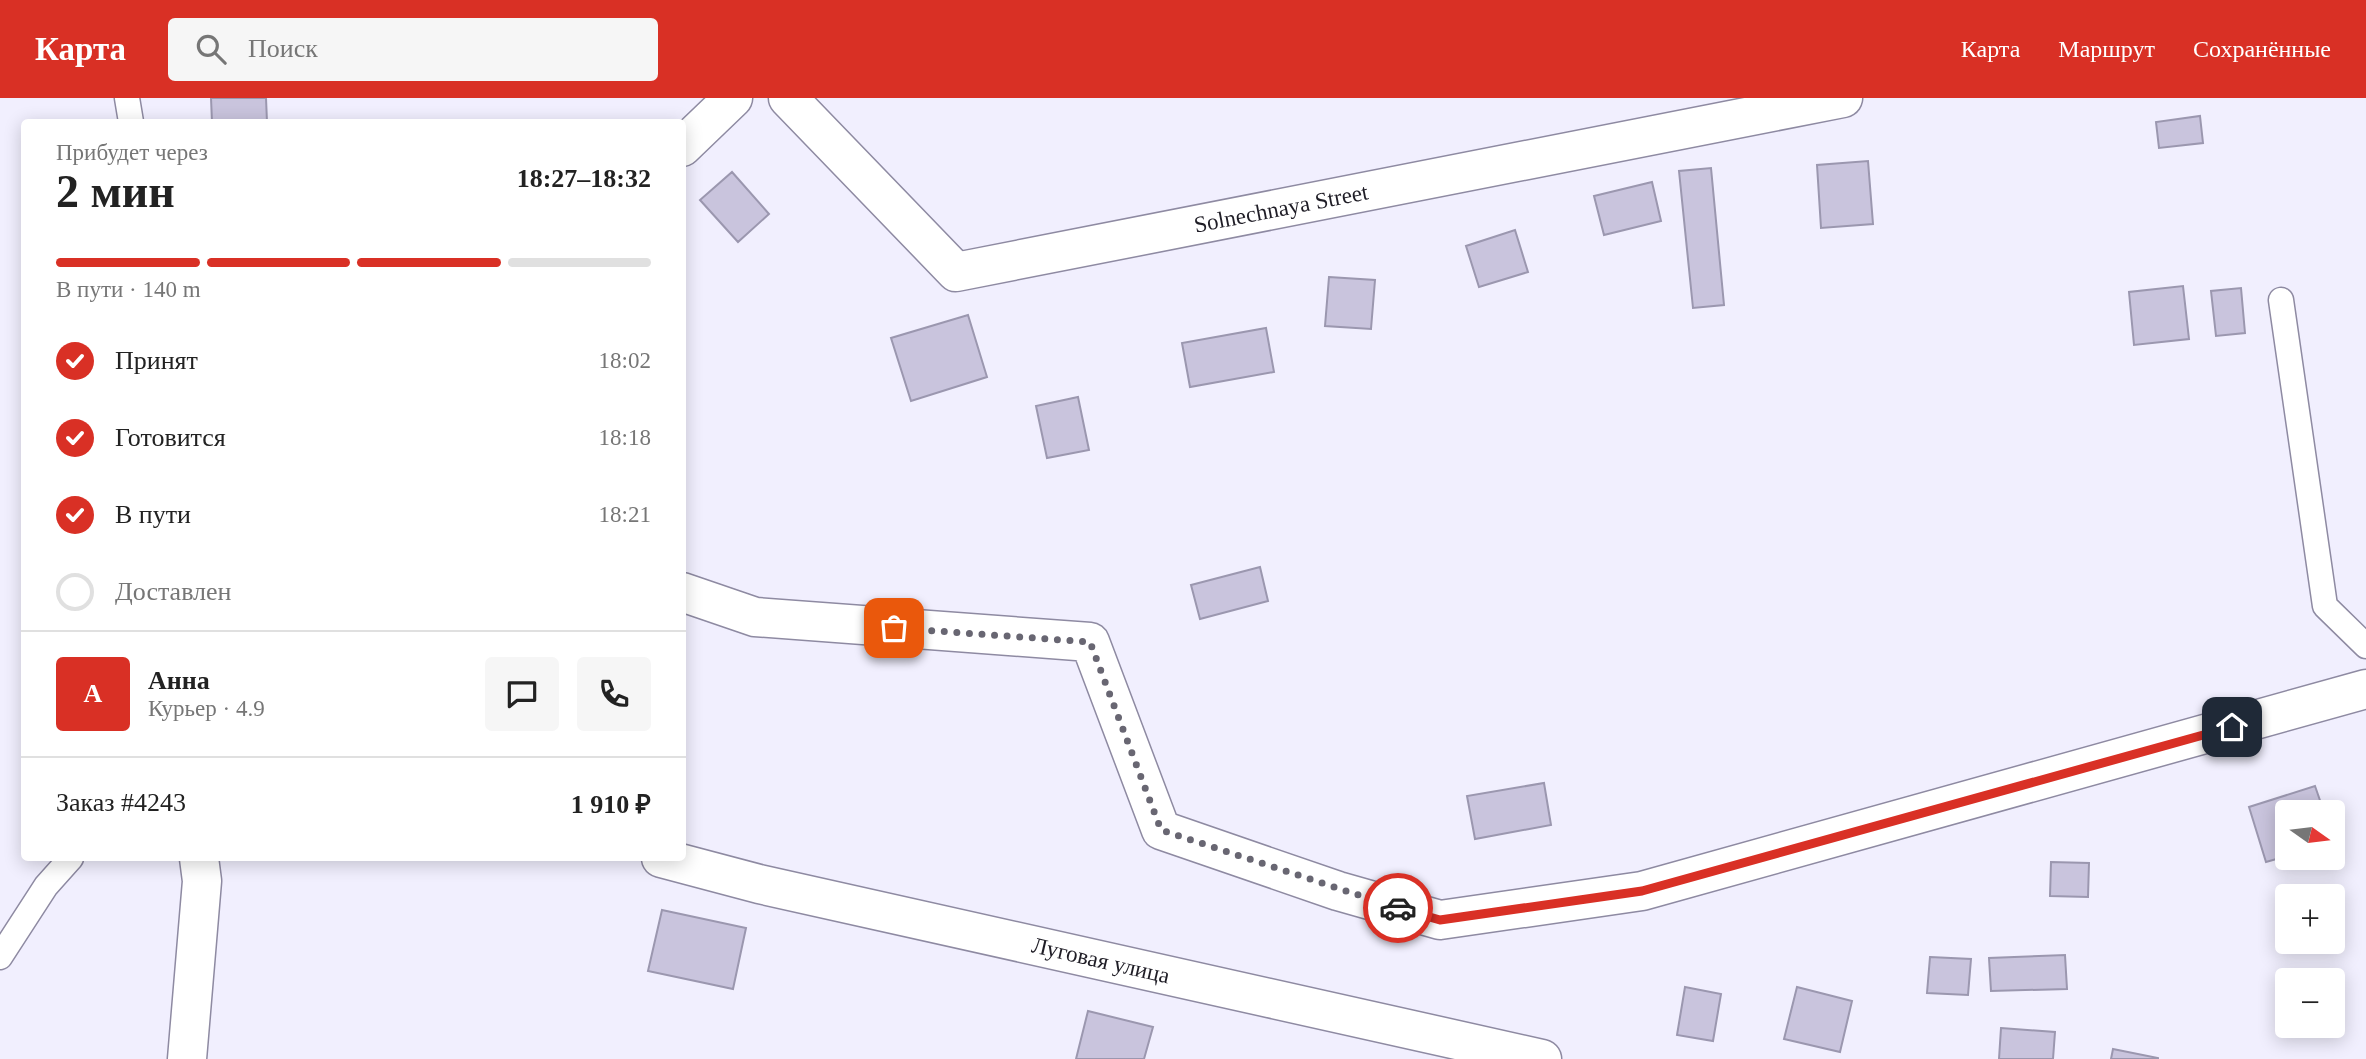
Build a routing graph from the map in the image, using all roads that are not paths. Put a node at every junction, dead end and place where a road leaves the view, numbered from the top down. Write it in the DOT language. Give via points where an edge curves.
graph roads {
  1 [pos="127,98"];
  2 [pos="733,98"];
  3 [pos="788,98"];
  4 [pos="1843,98"];
  5 [pos="130,119"];
  6 [pos="686,143"];
  7 [pos="2281,300"];
  8 [pos="686,593"];
  9 [pos="2366,646"];
  10 [pos="2366,689"];
  11 [pos="68,861"];
  12 [pos="199,861"];
  13 [pos="672,861"];
  14 [pos="0,957"];
  15 [pos="187,1059"];
  16 [pos="1542,1059"];
  1 -- 5 [label="lane"];
  2 -- 6 [label="street"];
  3 -- 4 [label="street, Solnechnaya Street" via="956,272"];
  7 -- 9 [label="lane" via="2325,606"];
  8 -- 10 [label="street" via="755,617 1090,642 1161,830 1338,891 1440,920 1642,891"];
  11 -- 14 [label="lane" via="46,886"];
  12 -- 15 [label="street" via="202,881"];
  13 -- 16 [label="street, Луговая улица"];
}
